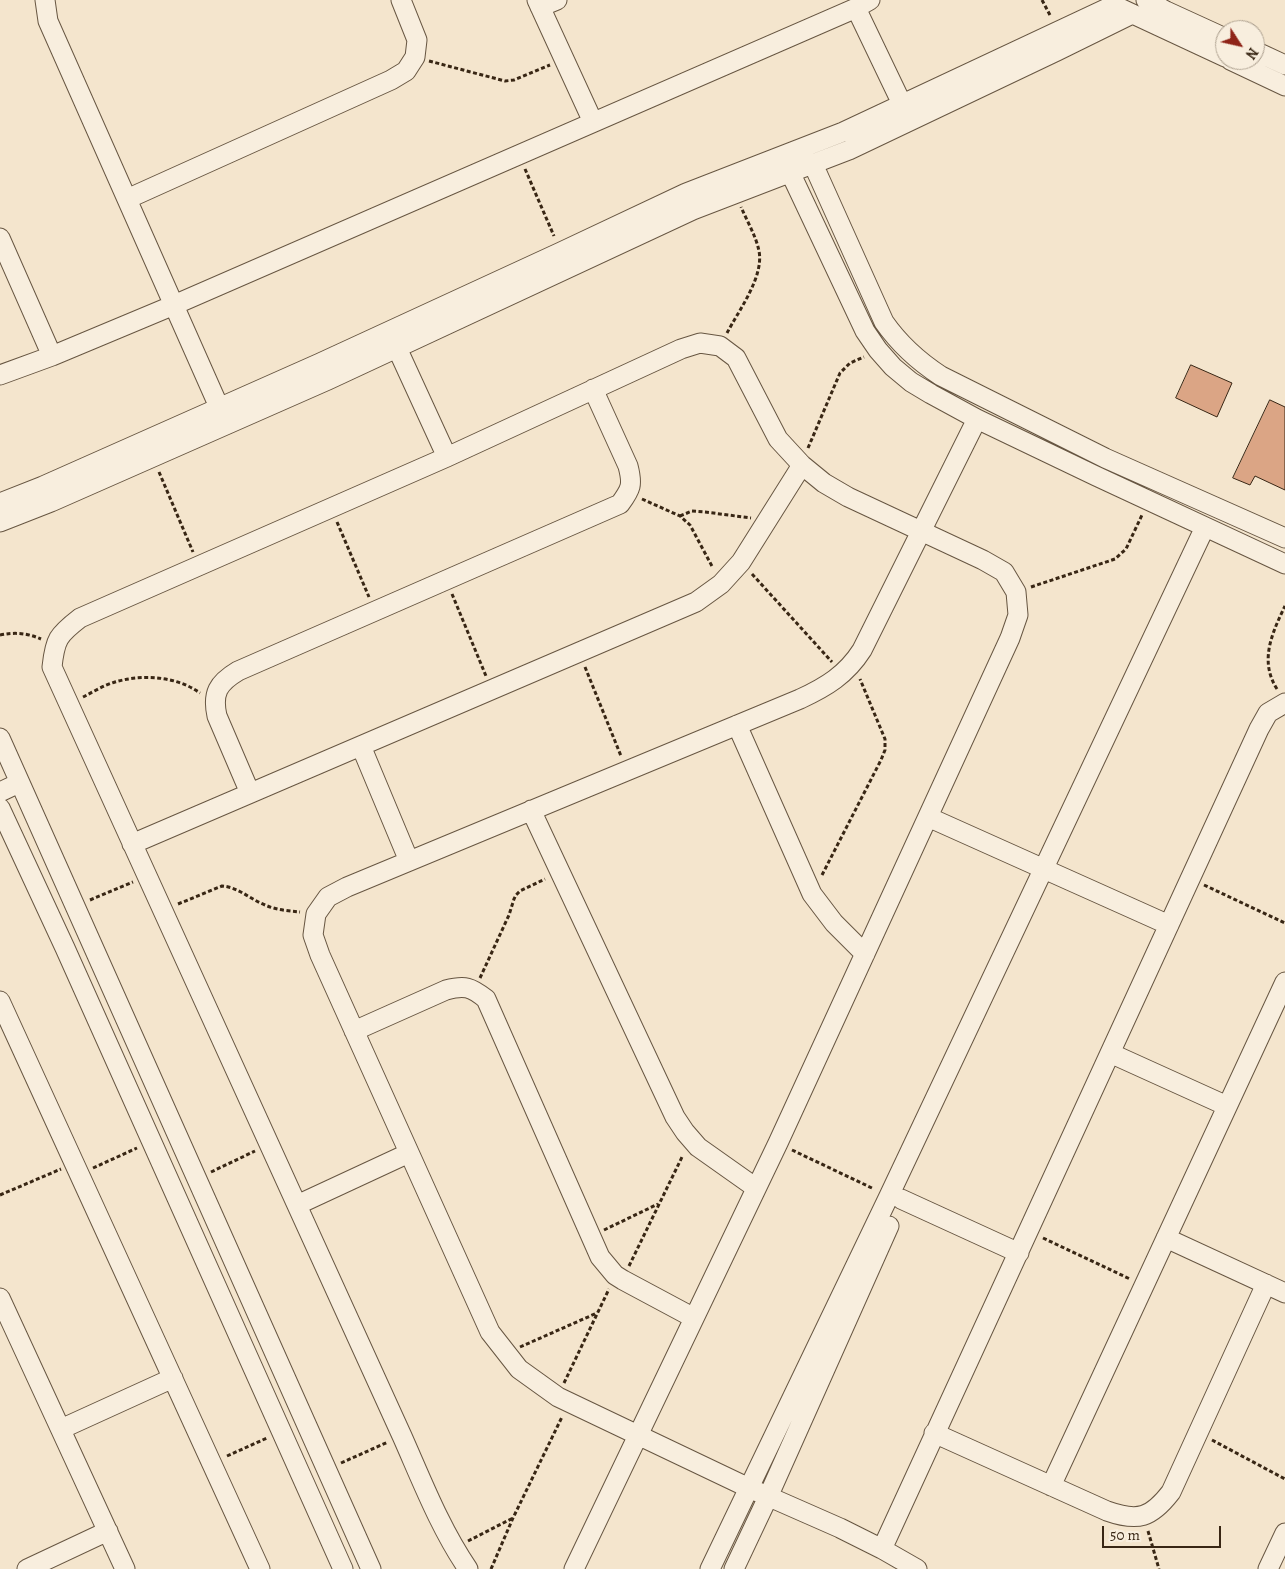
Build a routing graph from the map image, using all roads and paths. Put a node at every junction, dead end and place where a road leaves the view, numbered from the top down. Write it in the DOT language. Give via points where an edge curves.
graph roads {
  1 [pos="45,0"];
  2 [pos="401,0"];
  3 [pos="1146,0"];
  4 [pos="544,2"];
  5 [pos="1111,2"];
  6 [pos="863,4"];
  7 [pos="1132,14"];
  8 [pos="1215,33"];
  9 [pos="1053,43"];
  10 [pos="1215,52"];
  11 [pos="1265,56"];
  12 [pos="415,57"];
  13 [pos="564,58"];
  14 [pos="1285,65"];
  15 [pos="1253,70"];
  16 [pos="1285,86"];
  17 [pos="902,104"];
  18 [pos="593,122"];
  19 [pos="846,141"];
  20 [pos="519,154"];
  21 [pos="813,164"];
  22 [pos="790,172"];
  23 [pos="736,194"];
  24 [pos="127,199"];
  25 [pos="0,238"];
  26 [pos="561,252"];
  27 [pos="174,305"];
  28 [pos="720,346"];
  29 [pos="397,348"];
  30 [pos="878,350"];
  31 [pos="52,356"];
  32 [pos="320,363"];
  33 [pos="0,375"];
  34 [pos="328,380"];
  35 [pos="593,390"];
  36 [pos="219,407"];
  37 [pos="977,419"];
  38 [pos="152,457"];
  39 [pos="447,457"];
  40 [pos="1105,458"];
  41 [pos="802,465"];
  42 [pos="1096,476"];
  43 [pos="628,493"];
  44 [pos="1149,501"];
  45 [pos="0,503"];
  46 [pos="330,508"];
  47 [pos="680,516"];
  48 [pos="768,521"];
  49 [pos="0,522"];
  50 [pos="1211,530"];
  51 [pos="922,531"];
  52 [pos="1285,538"];
  53 [pos="741,562"];
  54 [pos="1285,564"];
  55 [pos="200,566"];
  56 [pos="446,580"];
  57 [pos="721,584"];
  58 [pos="1016,592"];
  59 [pos="1285,606"];
  60 [pos="375,611"];
  61 [pos="0,635"];
  62 [pos="54,648"];
  63 [pos="579,653"];
  64 [pos="848,669"];
  65 [pos="492,690"];
  66 [pos="1283,699"];
  67 [pos="68,703"];
  68 [pos="214,703"];
  69 [pos="737,725"];
  70 [pos="0,738"];
  71 [pos="361,746"];
  72 [pos="627,770"];
  73 [pos="19,783"];
  74 [pos="0,792"];
  75 [pos="250,793"];
  76 [pos="531,810"];
  77 [pos="1,812"];
  78 [pos="928,817"];
  79 [pos="132,844"];
  80 [pos="409,861"];
  81 [pos="1049,871"];
  82 [pos="560,872"];
  83 [pos="147,876"];
  84 [pos="1190,879"];
  85 [pos="812,894"];
  86 [pos="76,906"];
  87 [pos="163,910"];
  88 [pos="316,914"];
  89 [pos="1285,923"];
  90 [pos="1169,925"];
  91 [pos="89,937"];
  92 [pos="64,948"];
  93 [pos="865,954"];
  94 [pos="1285,982"];
  95 [pos="475,990"];
  96 [pos="0,1001"];
  97 [pos="354,1031"];
  98 [pos="1110,1053"];
  99 [pos="1227,1106"];
  100 [pos="690,1139"];
  101 [pos="151,1141"];
  102 [pos="778,1143"];
  103 [pos="270,1144"];
  104 [pos="409,1153"];
  105 [pos="78,1168"];
  106 [pos="196,1178"];
  107 [pos="756,1188"];
  108 [pos="0,1195"];
  109 [pos="895,1197"];
  110 [pos="658,1204"];
  111 [pos="297,1205"];
  112 [pos="1028,1232"];
  113 [pos="591,1236"];
  114 [pos="1166,1238"];
  115 [pos="1019,1254"];
  116 [pos="619,1278"];
  117 [pos="1266,1284"];
  118 [pos="1144,1285"];
  119 [pos="1285,1293"];
  120 [pos="0,1298"];
  121 [pos="598,1313"];
  122 [pos="694,1318"];
  123 [pos="505,1353"];
  124 [pos="173,1378"];
  125 [pos="563,1400"];
  126 [pos="61,1429"];
  127 [pos="281,1432"];
  128 [pos="934,1433"];
  129 [pos="1198,1433"];
  130 [pos="402,1436"];
  131 [pos="638,1436"];
  132 [pos="212,1463"];
  133 [pos="326,1470"];
  134 [pos="1285,1479"];
  135 [pos="1051,1486"];
  136 [pos="749,1488"];
  137 [pos="768,1496"];
  138 [pos="1143,1516"];
  139 [pos="513,1518"];
  140 [pos="108,1531"];
  141 [pos="1285,1533"];
  142 [pos="454,1548"];
  143 [pos="882,1549"];
  144 [pos="27,1569"];
  145 [pos="125,1569"];
  146 [pos="260,1569"];
  147 [pos="342,1569"];
  148 [pos="371,1569"];
  149 [pos="468,1569"];
  150 [pos="491,1569"];
  151 [pos="574,1569"];
  152 [pos="710,1569"];
  153 [pos="734,1569"];
  154 [pos="917,1569"];
  155 [pos="1159,1569"];
  156 [pos="1268,1569"];
  1 -- 24 [label="street" via="48,21"];
  2 -- 12 [label="street" via="417,40"];
  3 -- 8 [label="street"];
  4 -- 13 [label="street"];
  5 -- 7 [label="street"];
  5 -- 9 [label="street"];
  6 -- 17 [label="street"];
  6 -- 18 [label="street"];
  7 -- 9 [label="street"];
  7 -- 10 [label="street"];
  9 -- 17 [label="street"];
  9 -- 19 [label="street"];
  11 -- 14 [label="street"];
  12 -- 13 [label="path" via="506,81"];
  12 -- 24 [label="street" via="406,71 391,80"];
  13 -- 18 [label="street"];
  15 -- 16 [label="street"];
  17 -- 19 [label="street"];
  18 -- 20 [label="street"];
  19 -- 21 [label="street"];
  19 -- 26 [label="street" via="686,193"];
  20 -- 26 [label="path"];
  20 -- 27 [label="street"];
  21 -- 22 [label="street"];
  21 -- 40 [label="street" via="884,322 909,353 941,376"];
  22 -- 23 [label="street"];
  22 -- 30 [label="street" via="865,331"];
  23 -- 28 [label="path" via="755,239 760,264 757,276"];
  23 -- 29 [label="street" via="693,210"];
  24 -- 27 [label="street"];
  25 -- 31 [label="street"];
  26 -- 32 [label="street"];
  27 -- 31 [label="street"];
  27 -- 36 [label="street"];
  28 -- 35 [label="street" via="700,343 681,349"];
  28 -- 41 [label="street" via="736,358 778,439"];
  29 -- 34 [label="street"];
  29 -- 39 [label="street"];
  30 -- 37 [label="street" via="911,382"];
  30 -- 41 [label="path" via="844,367 840,373"];
  31 -- 33 [label="street"];
  32 -- 34 [label="street"];
  32 -- 36 [label="street"];
  34 -- 38 [label="street"];
  35 -- 39 [label="street"];
  35 -- 43 [label="street" via="628,466 632,480"];
  36 -- 45 [label="street"];
  37 -- 42 [label="street"];
  37 -- 51 [label="street"];
  38 -- 49 [label="street"];
  38 -- 55 [label="path"];
  39 -- 46 [label="street"];
  40 -- 42 [label="street"];
  40 -- 52 [label="street"];
  41 -- 48 [label="street"];
  41 -- 51 [label="street" via="848,497"];
  42 -- 44 [label="street"];
  43 -- 47 [label="path"];
  43 -- 56 [label="street" via="620,504 608,510"];
  44 -- 50 [label="street"];
  44 -- 58 [label="path" via="1126,549 1115,559"];
  46 -- 55 [label="street"];
  46 -- 60 [label="path"];
  47 -- 48 [label="path" via="692,511"];
  47 -- 57 [label="path" via="690,525"];
  48 -- 53 [label="street"];
  50 -- 54 [label="street"];
  50 -- 81 [label="street"];
  51 -- 58 [label="street" via="1004,572"];
  51 -- 64 [label="street" via="866,642"];
  53 -- 57 [label="street"];
  53 -- 64 [label="path"];
  55 -- 62 [label="street" via="80,618 63,632"];
  56 -- 60 [label="street"];
  56 -- 65 [label="path"];
  57 -- 63 [label="street" via="696,602"];
  58 -- 78 [label="street" via="1018,615 1010,638"];
  59 -- 66 [label="path" via="1270,639 1268,662 1273,684"];
  60 -- 68 [label="street" via="238,671 217,689"];
  61 -- 62 [label="path" via="30,635"];
  62 -- 67 [label="street" via="52,667"];
  63 -- 65 [label="street"];
  63 -- 72 [label="path"];
  64 -- 69 [label="street" via="823,688"];
  64 -- 85 [label="path" via="885,740 885,750"];
  65 -- 71 [label="street"];
  66 -- 84 [label="street" via="1268,713 1259,730"];
  67 -- 68 [label="path" via="114,682 141,677 167,679 192,688"];
  67 -- 79 [label="street"];
  68 -- 75 [label="street"];
  69 -- 72 [label="street"];
  69 -- 85 [label="street"];
  70 -- 73 [label="street"];
  71 -- 75 [label="street"];
  71 -- 80 [label="street"];
  72 -- 76 [label="street"];
  73 -- 74 [label="street"];
  73 -- 86 [label="street"];
  75 -- 79 [label="street"];
  76 -- 80 [label="street"];
  76 -- 82 [label="street"];
  77 -- 92 [label="street"];
  78 -- 81 [label="street"];
  78 -- 93 [label="street"];
  79 -- 83 [label="street"];
  80 -- 88 [label="street" via="328,897"];
  81 -- 90 [label="street"];
  81 -- 109 [label="street"];
  82 -- 95 [label="path" via="516,895"];
  82 -- 100 [label="street" via="675,1117"];
  83 -- 86 [label="path"];
  83 -- 87 [label="street"];
  84 -- 89 [label="path"];
  84 -- 90 [label="street"];
  85 -- 93 [label="street" via="834,923"];
  86 -- 91 [label="street"];
  87 -- 88 [label="path" via="222,886 274,908"];
  87 -- 103 [label="street"];
  88 -- 97 [label="street" via="313,935"];
  90 -- 98 [label="street"];
  91 -- 92 [label="street"];
  91 -- 106 [label="street"];
  92 -- 101 [label="street"];
  93 -- 102 [label="street"];
  94 -- 99 [label="street"];
  95 -- 97 [label="street" via="460,986 446,990"];
  95 -- 113 [label="street" via="486,999"];
  96 -- 105 [label="street"];
  97 -- 104 [label="street"];
  98 -- 99 [label="street"];
  98 -- 112 [label="street"];
  99 -- 114 [label="street"];
  100 -- 107 [label="street"];
  100 -- 110 [label="path"];
  101 -- 105 [label="path"];
  101 -- 127 [label="street"];
  102 -- 107 [label="street"];
  102 -- 109 [label="path"];
  103 -- 106 [label="path"];
  103 -- 111 [label="street"];
  104 -- 111 [label="street"];
  104 -- 123 [label="street" via="490,1332"];
  105 -- 108 [label="path"];
  105 -- 124 [label="street"];
  106 -- 133 [label="street"];
  107 -- 122 [label="street"];
  109 -- 115 [label="street"];
  109 -- 136 [label="street"];
  109 -- 137 [label="street"];
  110 -- 113 [label="path"];
  110 -- 116 [label="path"];
  111 -- 130 [label="street"];
  112 -- 115 [label="street"];
  112 -- 118 [label="path"];
  113 -- 116 [label="street" via="600,1257"];
  114 -- 117 [label="street"];
  114 -- 118 [label="street"];
  115 -- 128 [label="street"];
  116 -- 121 [label="path"];
  116 -- 122 [label="street"];
  117 -- 119 [label="street"];
  117 -- 129 [label="street"];
  118 -- 135 [label="street"];
  120 -- 126 [label="street"];
  121 -- 123 [label="path"];
  121 -- 125 [label="path"];
  122 -- 131 [label="street"];
  123 -- 125 [label="street" via="520,1369"];
  124 -- 126 [label="street"];
  124 -- 132 [label="street"];
  125 -- 131 [label="street"];
  125 -- 139 [label="path"];
  126 -- 140 [label="street"];
  127 -- 132 [label="path"];
  127 -- 147 [label="street"];
  128 -- 135 [label="street"];
  128 -- 143 [label="street"];
  129 -- 134 [label="path"];
  129 -- 138 [label="street" via="1170,1492 1159,1507"];
  130 -- 133 [label="path"];
  130 -- 142 [label="street"];
  131 -- 136 [label="street"];
  131 -- 151 [label="street"];
  132 -- 146 [label="street"];
  133 -- 148 [label="street"];
  135 -- 138 [label="street" via="1125,1518"];
  136 -- 137 [label="street"];
  136 -- 152 [label="street"];
  137 -- 143 [label="street"];
  137 -- 153 [label="street"];
  138 -- 155 [label="path"];
  139 -- 142 [label="path"];
  139 -- 150 [label="path"];
  140 -- 144 [label="street"];
  140 -- 145 [label="street"];
  141 -- 156 [label="street"];
  142 -- 149 [label="street"];
  143 -- 154 [label="street"];
}
